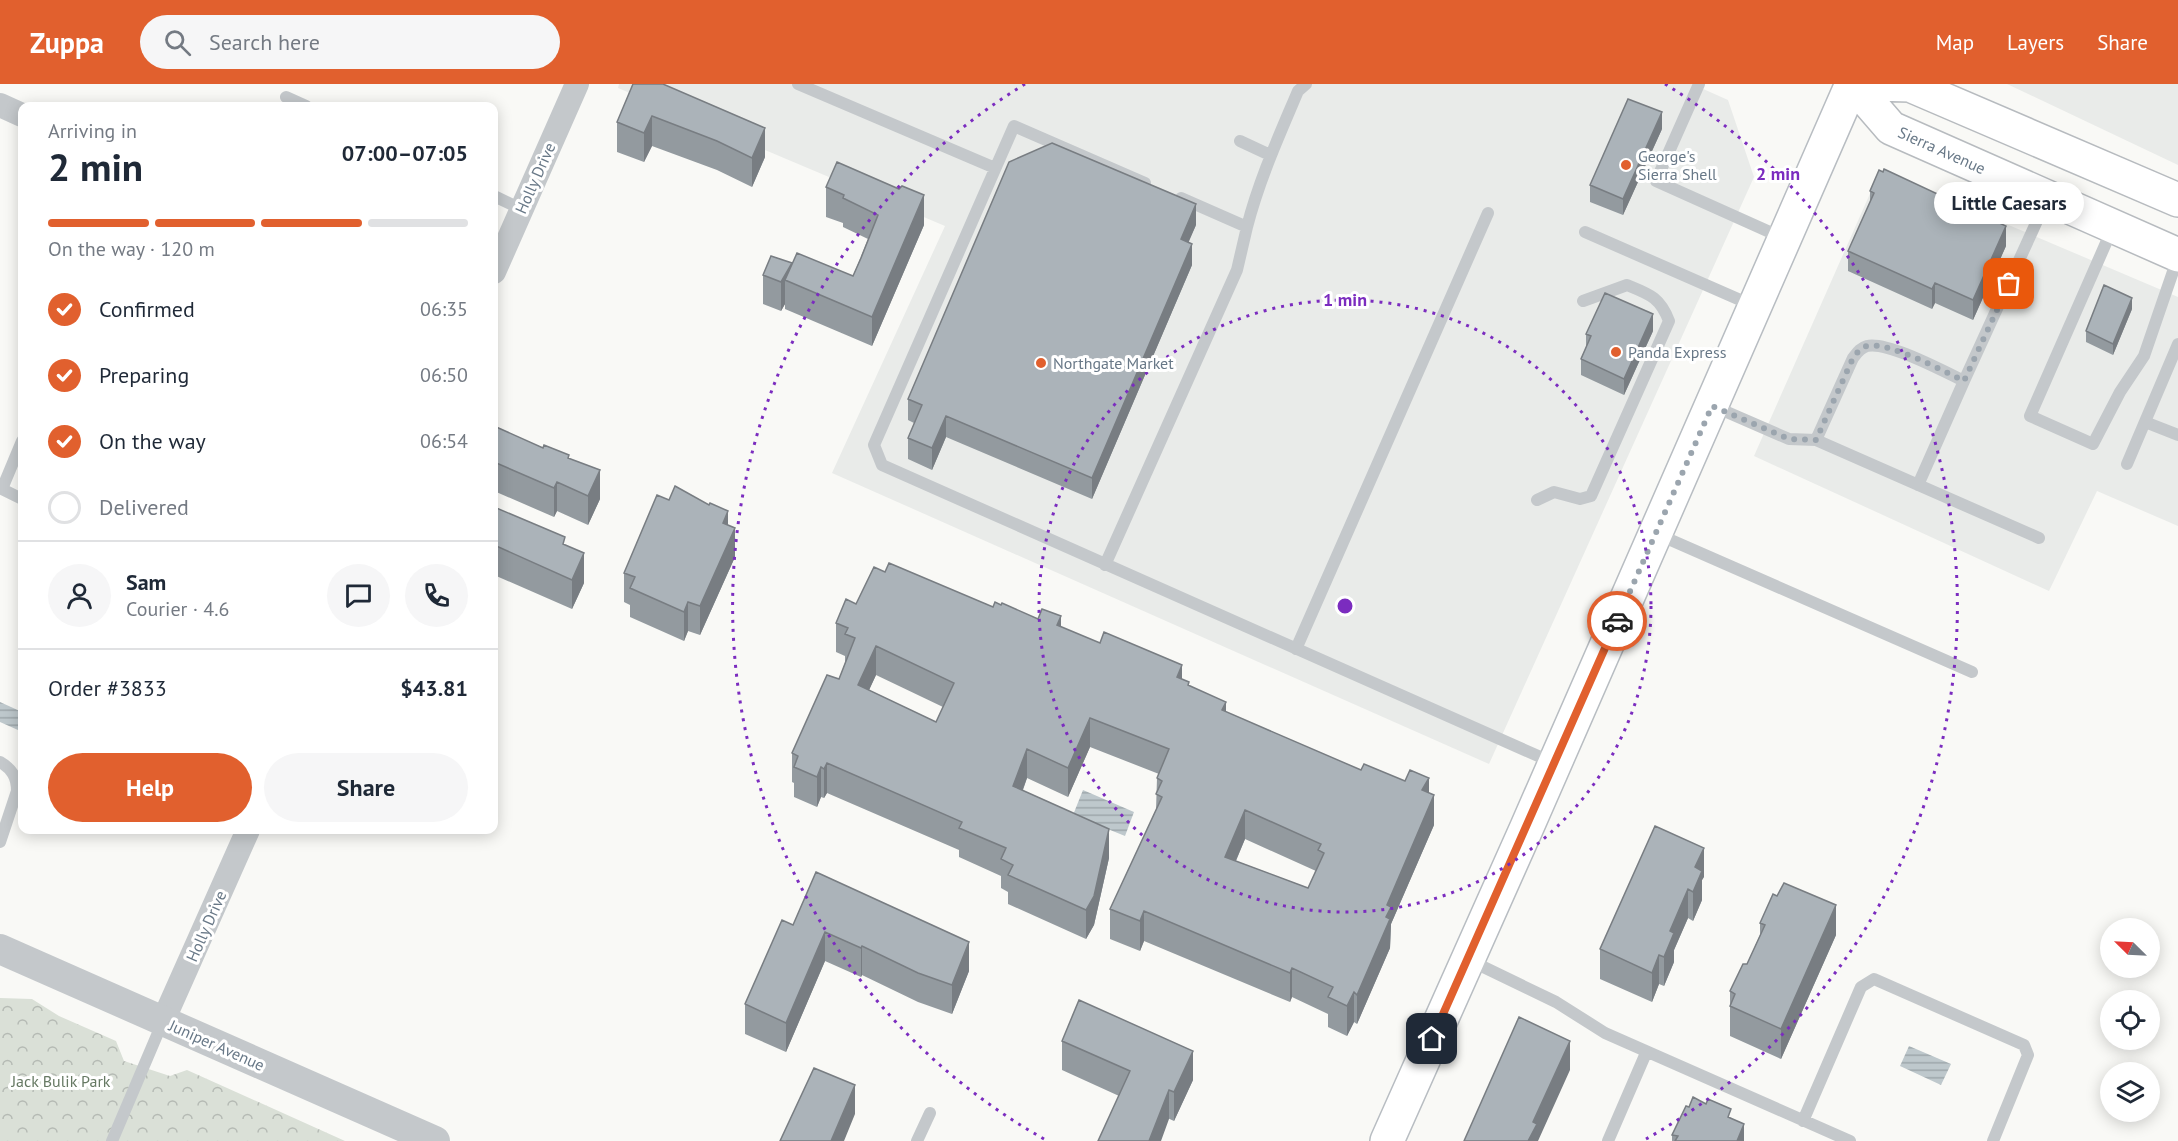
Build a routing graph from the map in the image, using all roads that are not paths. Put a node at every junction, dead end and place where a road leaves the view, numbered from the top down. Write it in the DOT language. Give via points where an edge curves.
graph roads {
  1 [pos="577,84"];
  2 [pos="798,84"];
  3 [pos="1699,84"];
  4 [pos="1852,84"];
  5 [pos="1874,84"];
  6 [pos="1300,86"];
  7 [pos="286,97"];
  8 [pos="297,102"];
  9 [pos="0,105"];
  10 [pos="18,113"];
  11 [pos="1240,141"];
  12 [pos="1270,155"];
  13 [pos="996,168"];
  14 [pos="1152,186"];
  15 [pos="1173,195"];
  16 [pos="2047,197"];
  17 [pos="498,198"];
  18 [pos="2178,200"];
  19 [pos="521,209"];
  20 [pos="1488,213"];
  21 [pos="2114,226"];
  22 [pos="1247,227"];
  23 [pos="1585,232"];
  24 [pos="1784,238"];
  25 [pos="2178,256"];
  26 [pos="498,263"];
  27 [pos="1583,302"];
  28 [pos="1755,307"];
  29 [pos="2178,344"];
  30 [pos="1964,381"];
  31 [pos="1712,406"];
  32 [pos="2145,422"];
  33 [pos="2178,435"];
  34 [pos="1816,440"];
  35 [pos="18,451"];
  36 [pos="2127,464"];
  37 [pos="1918,484"];
  38 [pos="18,497"];
  39 [pos="1537,500"];
  40 [pos="1655,534"];
  41 [pos="2039,538"];
  42 [pos="1105,564"];
  43 [pos="1296,649"];
  44 [pos="1972,672"];
  45 [pos="0,762"];
  46 [pos="1555,763"];
  47 [pos="246,834"];
  48 [pos="0,842"];
  49 [pos="0,949"];
  50 [pos="1468,959"];
  51 [pos="164,1022"];
  52 [pos="1646,1053"];
  53 [pos="930,1113"];
  54 [pos="1803,1120"];
  55 [pos="112,1141"];
  56 [pos="435,1141"];
  57 [pos="917,1141"];
  58 [pos="1387,1141"];
  59 [pos="1608,1141"];
  60 [pos="1850,1141"];
  61 [pos="1993,1141"];
  1 -- 19 [label="street, Holly Drive"];
  2 -- 13 [label="lane"];
  3 -- 24 [label="lane" via="1656,181"];
  4 -- 16 [label="main road, Sierra Avenue" via="1891,128"];
  4 -- 24 [label="main road"];
  5 -- 18 [label="main road" via="1910,85"];
  6 -- 12 [label="lane"];
  7 -- 8 [label="lane"];
  9 -- 10 [label="street"];
  11 -- 12 [label="lane"];
  12 -- 22 [label="lane"];
  13 -- 14 [label="lane" via="1014,126"];
  13 -- 42 [label="lane" via="874,445 882,465"];
  15 -- 22 [label="lane"];
  16 -- 21 [label="main road, Sierra Avenue"];
  16 -- 30 [label="lane"];
  17 -- 19 [label="lane"];
  19 -- 26 [label="street, Holly Drive"];
  20 -- 43 [label="lane"];
  21 -- 25 [label="main road, Sierra Avenue"];
  21 -- 25 [label="lane" via="2030,416 2093,444 2144,356"];
  22 -- 42 [label="lane" via="1237,270"];
  23 -- 28 [label="lane"];
  24 -- 28 [label="main road"];
  27 -- 39 [label="lane" via="1627,285 1651,295 1663,306 1669,321 1591,496 1580,499 1554,492"];
  28 -- 31 [label="main road"];
  29 -- 32 [label="lane"];
  30 -- 34 [label="lane" via="1890,348 1859,349"];
  30 -- 37 [label="lane"];
  31 -- 34 [label="lane" via="1789,439"];
  31 -- 40 [label="main road"];
  32 -- 33 [label="lane"];
  32 -- 36 [label="lane"];
  34 -- 37 [label="lane"];
  35 -- 38 [label="lane" via="2,489"];
  37 -- 41 [label="lane"];
  40 -- 44 [label="lane"];
  40 -- 46 [label="main road"];
  42 -- 43 [label="lane"];
  43 -- 46 [label="lane"];
  45 -- 48 [label="lane" via="13,772 17,782"];
  46 -- 50 [label="main road"];
  47 -- 51 [label="street, Holly Drive"];
  49 -- 51 [label="street, Juniper Avenue"];
  50 -- 52 [label="lane" via="1556,1002 1605,1034"];
  50 -- 58 [label="main road"];
  51 -- 55 [label="lane"];
  51 -- 56 [label="street, Juniper Avenue"];
  52 -- 54 [label="lane"];
  52 -- 59 [label="lane"];
  53 -- 57 [label="lane"];
  54 -- 60 [label="lane"];
  54 -- 61 [label="lane" via="1862,987 1874,980 2024,1045 2028,1055"];
}
